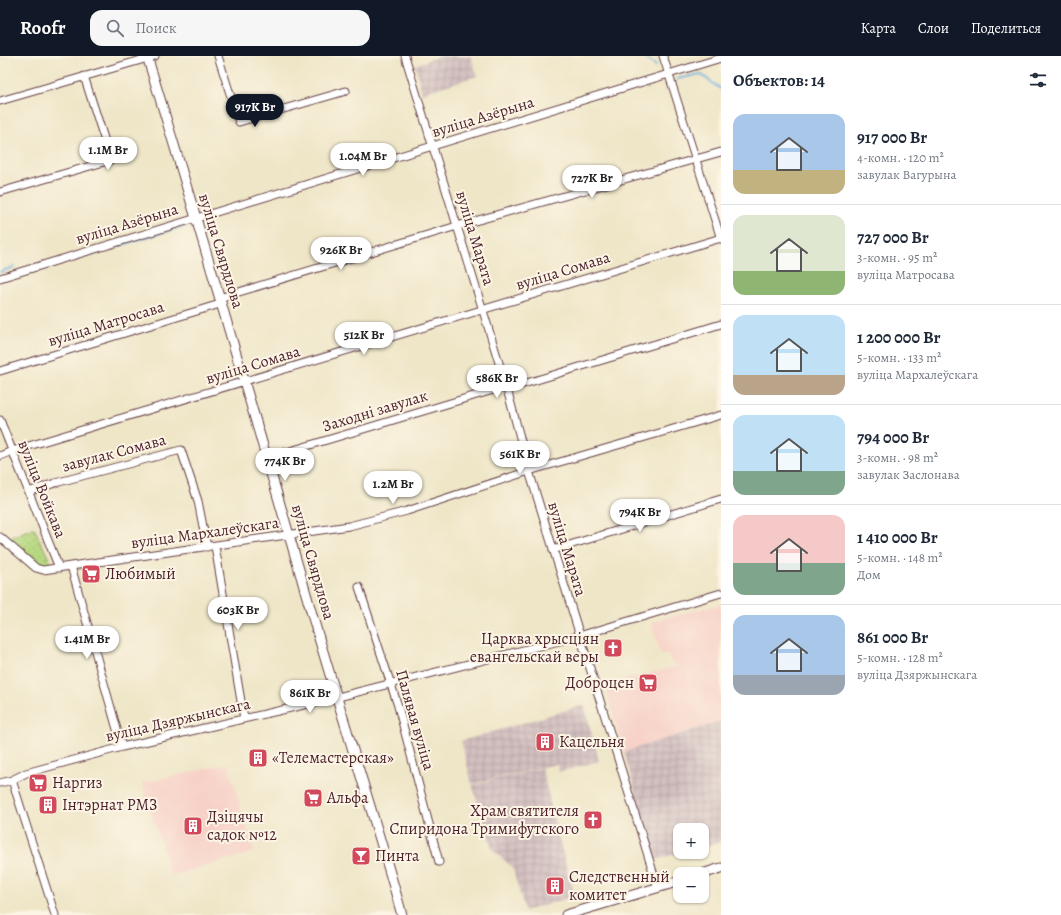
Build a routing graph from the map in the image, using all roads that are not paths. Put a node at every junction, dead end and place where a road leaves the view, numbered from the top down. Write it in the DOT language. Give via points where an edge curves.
graph roads {
  1 [pos="218,56"];
  2 [pos="405,56"];
  3 [pos="663,56"];
  4 [pos="150,57"];
  5 [pos="721,58"];
  6 [pos="668,75"];
  7 [pos="84,76"];
  8 [pos="346,91"];
  9 [pos="0,101"];
  10 [pos="432,147"];
  11 [pos="721,152"];
  12 [pos="697,160"];
  13 [pos="0,192"];
  14 [pos="195,218"];
  15 [pos="457,226"];
  16 [pos="721,238"];
  17 [pos="0,278"];
  18 [pos="219,301"];
  19 [pos="483,310"];
  20 [pos="721,324"];
  21 [pos="0,371"];
  22 [pos="245,382"];
  23 [pos="507,389"];
  24 [pos="721,415"];
  25 [pos="0,420"];
  26 [pos="12,451"];
  27 [pos="0,456"];
  28 [pos="267,458"];
  29 [pos="529,471"];
  30 [pos="28,492"];
  31 [pos="721,499"];
  32 [pos="289,536"];
  33 [pos="0,537"];
  34 [pos="214,546"];
  35 [pos="207,547"];
  36 [pos="553,550"];
  37 [pos="71,566"];
  38 [pos="59,568"];
  39 [pos="359,587"];
  40 [pos="721,593"];
  41 [pos="579,636"];
  42 [pos="391,684"];
  43 [pos="337,697"];
  44 [pos="244,719"];
  45 [pos="122,748"];
  46 [pos="12,780"];
  47 [pos="0,783"];
  48 [pos="439,862"];
  49 [pos="721,868"];
  50 [pos="709,872"];
  51 [pos="673,883"];
  52 [pos="658,888"];
  53 [pos="588,912"];
  54 [pos="55,915"];
  55 [pos="402,915"];
  56 [pos="566,915"];
  1 -- 8 [label="street" via="239,122"];
  2 -- 10 [label="street, вуліца Марата"];
  3 -- 6 [label="street"];
  4 -- 7 [label="street"];
  4 -- 14 [label="main road, вуліца Свярдлова"];
  5 -- 6 [label="street, вуліца Азёрына"];
  6 -- 10 [label="street, вуліца Азёрына"];
  6 -- 12 [label="street"];
  7 -- 9 [label="street"];
  7 -- 13 [label="street" via="111,160"];
  10 -- 14 [label="street, вуліца Азёрына"];
  10 -- 15 [label="street, вуліца Марата"];
  11 -- 12 [label="street, вуліца Матросава"];
  12 -- 15 [label="street, вуліца Матросава"];
  12 -- 16 [label="street"];
  14 -- 17 [label="street, вуліца Азёрына"];
  14 -- 18 [label="main road, вуліца Свярдлова"];
  15 -- 18 [label="street, вуліца Матросава"];
  15 -- 19 [label="street, вуліца Марата"];
  16 -- 19 [label="street, вуліца Сомава"];
  18 -- 21 [label="street, вуліца Матросава"];
  18 -- 22 [label="main road, вуліца Свярдлова"];
  19 -- 22 [label="street, вуліца Сомава"];
  19 -- 23 [label="street, вуліца Марата"];
  20 -- 23 [label="street, Заходні завулак"];
  22 -- 26 [label="street, вуліца Сомава"];
  22 -- 28 [label="main road, вуліца Свярдлова"];
  23 -- 28 [label="street, Заходні завулак" via="500,388"];
  23 -- 29 [label="street, вуліца Марата"];
  24 -- 29 [label="street, вуліца Мархалеўскага"];
  25 -- 26 [label="street, вуліца Войкава"];
  26 -- 27 [label="street, вуліца Сомава"];
  26 -- 30 [label="street, вуліца Войкава"];
  28 -- 32 [label="main road, вуліца Свярдлова"];
  29 -- 32 [label="street, вуліца Мархалеўскага" via="407,511 349,526"];
  29 -- 36 [label="street, вуліца Марата"];
  30 -- 35 [label="street, завулак Сомава" via="181,450 198,501"];
  30 -- 38 [label="street, вуліца Войкава"];
  31 -- 36 [label="street"];
  32 -- 34 [label="street, вуліца Мархалеўскага"];
  32 -- 43 [label="main road, вуліца Свярдлова"];
  33 -- 38 [label="street, вуліца Мархалеўскага" via="39,570"];
  34 -- 35 [label="street, вуліца Мархалеўскага"];
  34 -- 44 [label="street"];
  35 -- 37 [label="street, вуліца Мархалеўскага"];
  36 -- 41 [label="street, вуліца Марата"];
  37 -- 38 [label="street, вуліца Мархалеўскага"];
  37 -- 45 [label="street"];
  39 -- 42 [label="street, Палявая вуліца"];
  40 -- 41 [label="street, вуліца Дзяржынскага"];
  41 -- 42 [label="street, вуліца Дзяржынскага"];
  41 -- 52 [label="street, вуліца Марата"];
  42 -- 43 [label="street, вуліца Дзяржынскага"];
  42 -- 48 [label="street, Палявая вуліца"];
  43 -- 44 [label="street, вуліца Дзяржынскага"];
  43 -- 55 [label="main road, вуліца Свярдлова"];
  44 -- 45 [label="street, вуліца Дзяржынскага"];
  45 -- 46 [label="street, вуліца Дзяржынскага" via="26,773"];
  46 -- 47 [label="street, вуліца Дзяржынскага"];
  46 -- 54 [label="street"];
  49 -- 50 [label="main road"];
  51 -- 52 [label="main road"];
  52 -- 53 [label="main road"];
  53 -- 56 [label="main road"];
}
